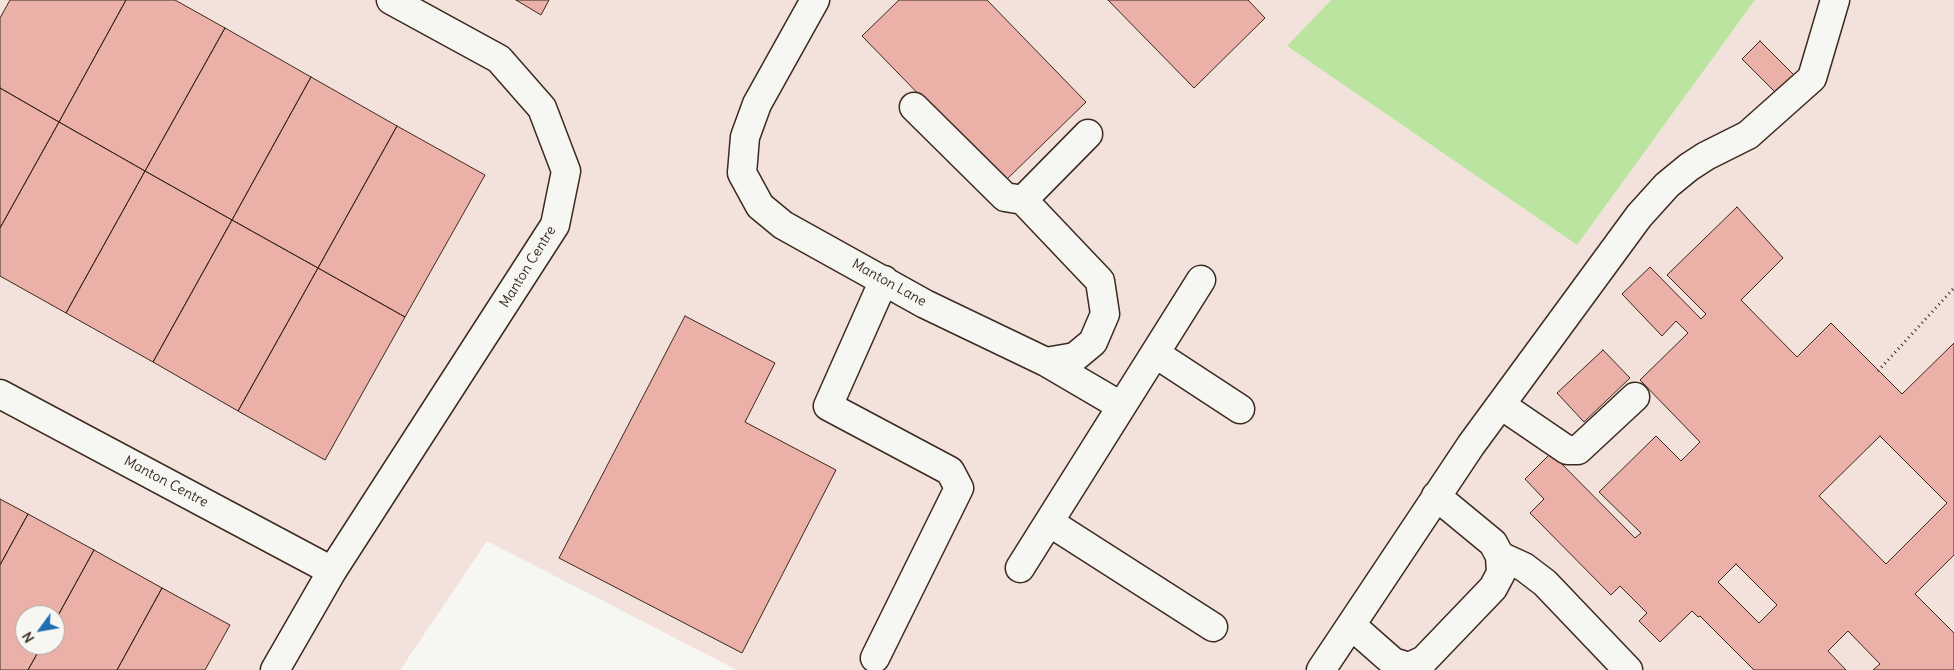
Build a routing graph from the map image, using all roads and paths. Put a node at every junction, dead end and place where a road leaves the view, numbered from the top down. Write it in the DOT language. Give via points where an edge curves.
graph roads {
  1 [pos="391,0"];
  2 [pos="815,0"];
  3 [pos="1835,0"];
  4 [pos="914,106"];
  5 [pos="1088,134"];
  6 [pos="1032,210"];
  7 [pos="884,280"];
  8 [pos="1201,280"];
  9 [pos="1954,288"];
  10 [pos="1156,354"];
  11 [pos="1046,362"];
  12 [pos="1878,371"];
  13 [pos="0,394"];
  14 [pos="1635,397"];
  15 [pos="1501,405"];
  16 [pos="1121,406"];
  17 [pos="1240,409"];
  18 [pos="1436,496"];
  19 [pos="1049,522"];
  20 [pos="1500,556"];
  21 [pos="1020,568"];
  22 [pos="332,571"];
  23 [pos="1351,626"];
  24 [pos="1214,627"];
  25 [pos="874,658"];
  26 [pos="275,670"];
  27 [pos="1321,670"];
  28 [pos="1628,670"];
  1 -- 22 [label="street, Manton Centre" via="499,59 542,108 566,171 555,225"];
  2 -- 7 [label="street, Manton Lane" via="757,104 745,137 742,173 760,206 782,225"];
  3 -- 15 [label="street" via="1812,78 1748,135 1706,156 1667,185 1639,216"];
  4 -- 6 [label="street" via="1005,197"];
  5 -- 6 [label="street"];
  6 -- 11 [label="street" via="1100,281 1105,314 1093,342 1075,357"];
  7 -- 11 [label="street, Manton Lane"];
  7 -- 25 [label="street" via="828,406 950,471 959,488"];
  8 -- 10 [label="street"];
  9 -- 12 [label="path"];
  10 -- 16 [label="street"];
  10 -- 17 [label="street"];
  11 -- 16 [label="street, Manton Lane"];
  13 -- 22 [label="street, Manton Centre"];
  14 -- 15 [label="street" via="1578,450 1567,450"];
  15 -- 18 [label="street"];
  16 -- 19 [label="street"];
  18 -- 20 [label="street" via="1492,543"];
  18 -- 23 [label="street"];
  19 -- 21 [label="street"];
  19 -- 24 [label="street"];
  20 -- 23 [label="street" via="1501,573 1493,588 1424,660 1409,667 1393,662"];
  20 -- 28 [label="street" via="1524,567 1545,583"];
  22 -- 26 [label="street, Manton Centre"];
  23 -- 27 [label="street"];
}
